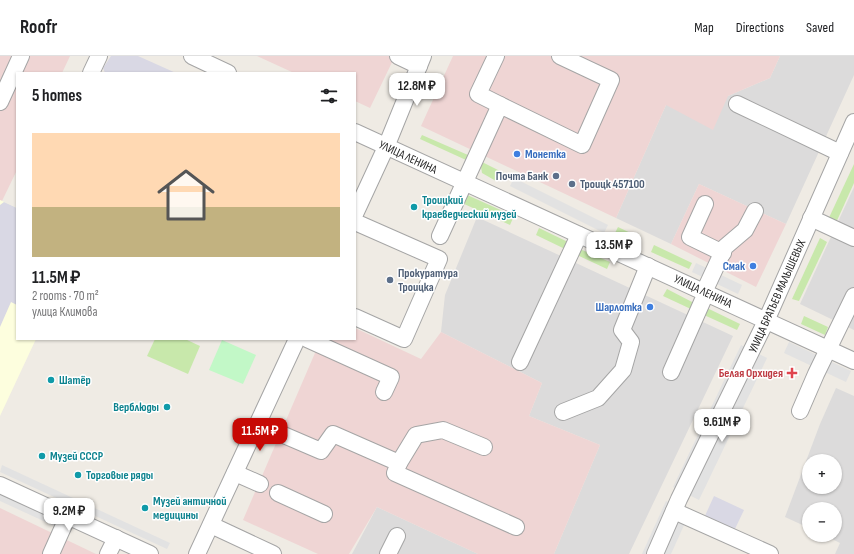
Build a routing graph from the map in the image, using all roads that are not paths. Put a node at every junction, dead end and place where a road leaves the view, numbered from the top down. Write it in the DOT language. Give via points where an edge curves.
graph roads {
  1 [pos="21,56"];
  2 [pos="99,56"];
  3 [pos="192,56"];
  4 [pos="398,56"];
  5 [pos="496,56"];
  6 [pos="560,56"];
  7 [pos="421,61"];
  8 [pos="16,72"];
  9 [pos="91,72"];
  10 [pos="226,72"];
  11 [pos="15,76"];
  12 [pos="0,102"];
  13 [pos="737,104"];
  14 [pos="500,105"];
  15 [pos="852,130"];
  16 [pos="356,132"];
  17 [pos="386,147"];
  18 [pos="840,153"];
  19 [pos="464,182"];
  20 [pos="705,204"];
  21 [pos="755,211"];
  22 [pos="356,212"];
  23 [pos="811,218"];
  24 [pos="356,222"];
  25 [pos="580,235"];
  26 [pos="440,236"];
  27 [pos="854,238"];
  28 [pos="723,252"];
  29 [pos="648,266"];
  30 [pos="705,292"];
  31 [pos="854,296"];
  32 [pos="356,317"];
  33 [pos="766,321"];
  34 [pos="297,340"];
  35 [pos="309,340"];
  36 [pos="829,349"];
  37 [pos="854,361"];
  38 [pos="520,362"];
  39 [pos="671,372"];
  40 [pos="384,392"];
  41 [pos="800,411"];
  42 [pos="563,412"];
  43 [pos="258,424"];
  44 [pos="484,447"];
  45 [pos="399,464"];
  46 [pos="235,473"];
  47 [pos="260,484"];
  48 [pos="0,485"];
  49 [pos="278,493"];
  50 [pos="674,511"];
  51 [pos="324,514"];
  52 [pos="73,519"];
  53 [pos="211,525"];
  54 [pos="516,527"];
  55 [pos="397,536"];
  56 [pos="116,538"];
  57 [pos="51,554"];
  58 [pos="62,554"];
  59 [pos="108,554"];
  60 [pos="150,554"];
  61 [pos="197,554"];
  62 [pos="273,554"];
  63 [pos="388,554"];
  64 [pos="655,554"];
  65 [pos="770,554"];
  1 -- 8 [label="street"];
  2 -- 9 [label="street"];
  3 -- 10 [label="street"];
  4 -- 7 [label="street"];
  5 -- 14 [label="street" via="478,94"];
  6 -- 14 [label="street" via="611,80 582,145"];
  7 -- 17 [label="street"];
  11 -- 12 [label="street"];
  13 -- 18 [label="street"];
  14 -- 19 [label="street"];
  15 -- 18 [label="street, УЛИЦА БРАТЬЕВ МАЛЫШЕВЫХ"];
  16 -- 17 [label="street, УЛИЦА ЛЕНИНА"];
  17 -- 19 [label="street, УЛИЦА ЛЕНИНА"];
  17 -- 22 [label="street"];
  18 -- 23 [label="street, УЛИЦА БРАТЬЕВ МАЛЫШЕВЫХ"];
  19 -- 25 [label="street, УЛИЦА ЛЕНИНА"];
  19 -- 26 [label="street"];
  20 -- 28 [label="street" via="690,237"];
  21 -- 28 [label="street" via="745,230 725,247"];
  23 -- 27 [label="street"];
  23 -- 33 [label="street, УЛИЦА БРАТЬЕВ МАЛЫШЕВЫХ"];
  24 -- 32 [label="street" via="439,260 404,339"];
  25 -- 29 [label="street, УЛИЦА ЛЕНИНА"];
  25 -- 38 [label="street"];
  28 -- 30 [label="street"];
  29 -- 30 [label="street, УЛИЦА ЛЕНИНА"];
  29 -- 42 [label="street" via="622,330 631,342 623,370 598,398"];
  30 -- 33 [label="street, УЛИЦА ЛЕНИНА"];
  30 -- 39 [label="street"];
  31 -- 36 [label="street"];
  33 -- 36 [label="street, УЛИЦА ЛЕНИНА"];
  33 -- 50 [label="street, УЛИЦА БРАТЬЕВ МАЛЫШЕВЫХ"];
  34 -- 43 [label="street"];
  35 -- 40 [label="street" via="391,377"];
  36 -- 37 [label="street, УЛИЦА ЛЕНИНА"];
  36 -- 41 [label="street"];
  43 -- 45 [label="street" via="321,451 333,434"];
  43 -- 46 [label="street"];
  44 -- 45 [label="street" via="442,430 416,435"];
  45 -- 54 [label="street" via="395,473"];
  46 -- 47 [label="street"];
  46 -- 53 [label="street"];
  48 -- 52 [label="street"];
  49 -- 51 [label="street"];
  50 -- 64 [label="street, УЛИЦА БРАТЬЕВ МАЛЫШЕВЫХ"];
  50 -- 65 [label="street"];
  52 -- 56 [label="street"];
  52 -- 57 [label="street"];
  52 -- 58 [label="street"];
  53 -- 61 [label="street"];
  53 -- 62 [label="street"];
  55 -- 63 [label="street"];
  56 -- 59 [label="street"];
  56 -- 60 [label="street"];
}
